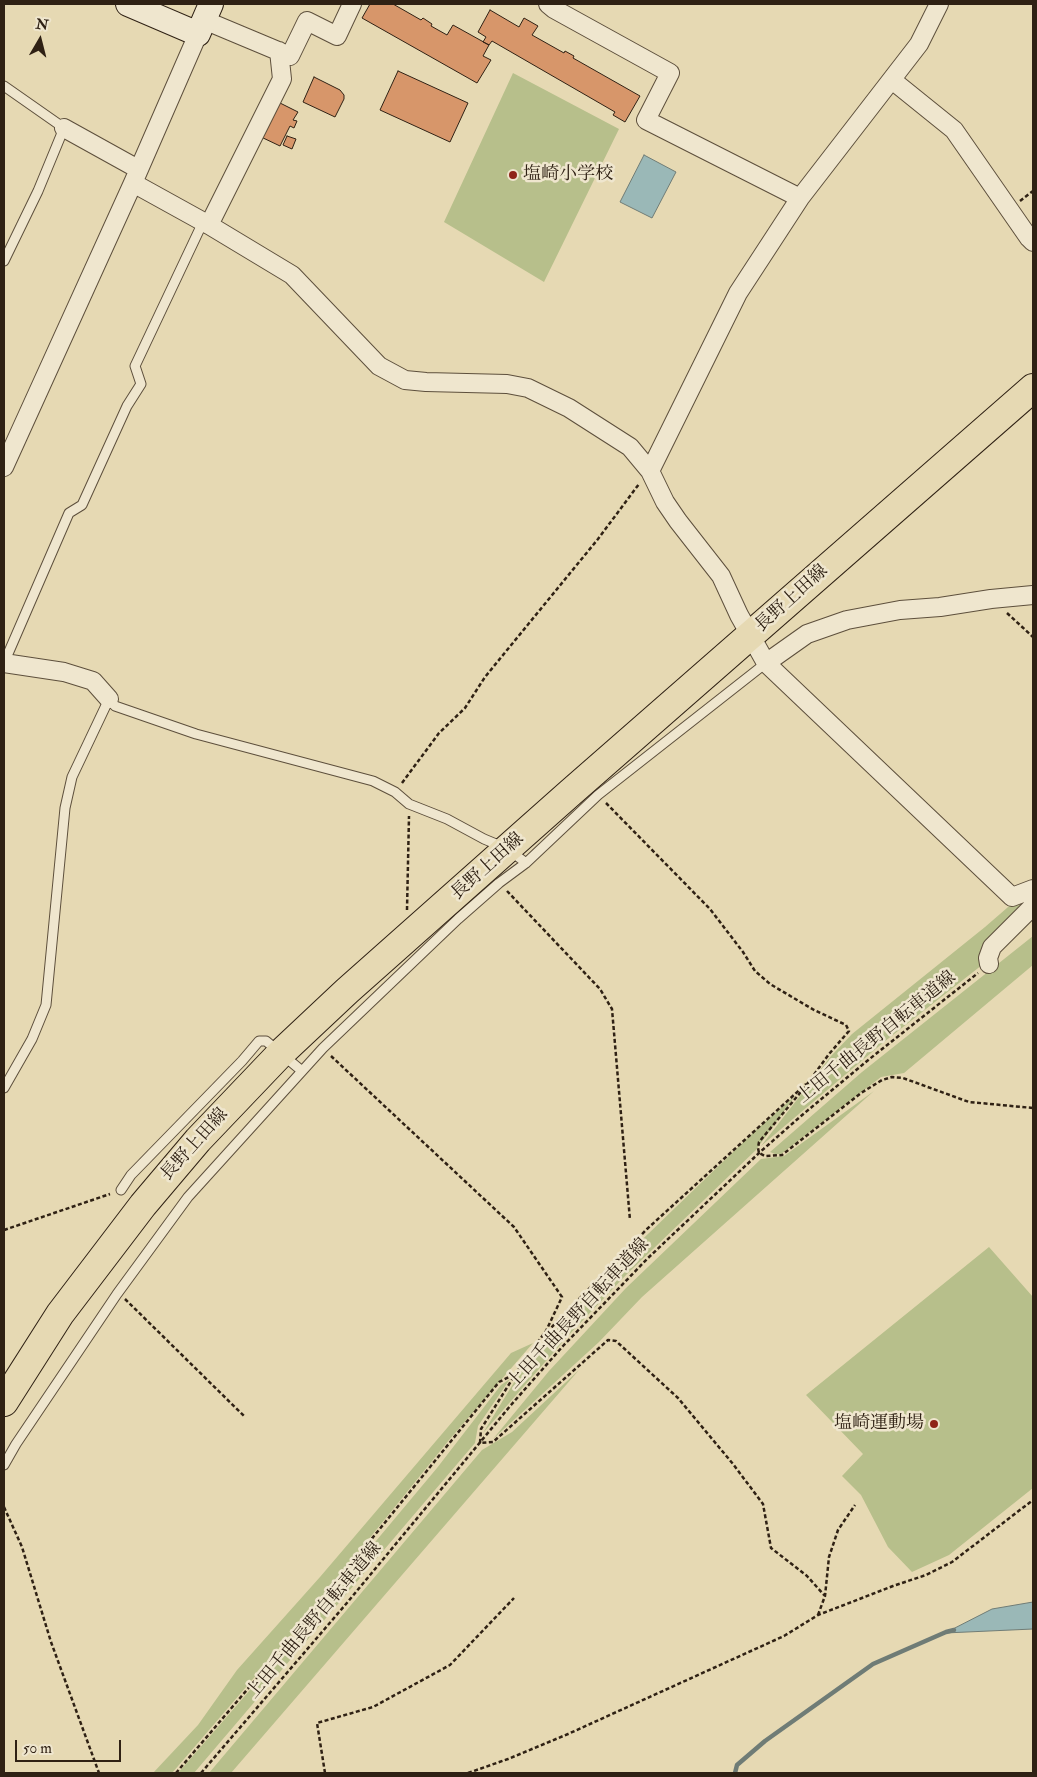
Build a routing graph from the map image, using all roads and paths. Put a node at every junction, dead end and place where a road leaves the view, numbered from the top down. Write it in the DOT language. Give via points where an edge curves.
graph roads {
  1 [pos="128,4"];
  2 [pos="352,4"];
  3 [pos="548,4"];
  4 [pos="939,4"];
  5 [pos="205,19"];
  6 [pos="279,51"];
  7 [pos="892,80"];
  8 [pos="4,86"];
  9 [pos="64,128"];
  10 [pos="135,176"];
  11 [pos="800,198"];
  12 [pos="206,224"];
  13 [pos="1033,242"];
  14 [pos="4,261"];
  15 [pos="1033,388"];
  16 [pos="4,467"];
  17 [pos="650,471"];
  18 [pos="1033,595"];
  19 [pos="991,599"];
  20 [pos="751,636"];
  21 [pos="1033,638"];
  22 [pos="4,663"];
  23 [pos="766,663"];
  24 [pos="109,699"];
  25 [pos="395,792"];
  26 [pos="598,795"];
  27 [pos="409,804"];
  28 [pos="517,856"];
  29 [pos="499,883"];
  30 [pos="1033,889"];
  31 [pos="1033,906"];
  32 [pos="408,950"];
  33 [pos="989,964"];
  34 [pos="323,1048"];
  35 [pos="281,1053"];
  36 [pos="302,1072"];
  37 [pos="811,1080"];
  38 [pos="4,1088"];
  39 [pos="1033,1108"];
  40 [pos="759,1153"];
  41 [pos="121,1190"];
  42 [pos="630,1220"];
  43 [pos="4,1230"];
  44 [pos="118,1294"];
  45 [pos="540,1339"];
  46 [pos="516,1373"];
  47 [pos="4,1402"];
  48 [pos="244,1416"];
  49 [pos="480,1443"];
  50 [pos="4,1465"];
  51 [pos="1033,1500"];
  52 [pos="855,1505"];
  53 [pos="4,1507"];
  54 [pos="825,1596"];
  55 [pos="514,1598"];
  56 [pos="818,1615"];
  57 [pos="99,1773"];
  58 [pos="176,1773"];
  59 [pos="201,1773"];
  60 [pos="325,1773"];
  61 [pos="468,1773"];
  1 -- 5 [label="street"];
  2 -- 6 [label="street" via="337,36 307,21 290,56"];
  3 -- 11 [label="street" via="670,73 646,120"];
  4 -- 7 [label="street" via="919,44"];
  5 -- 6 [label="street"];
  5 -- 10 [label="street"];
  6 -- 12 [label="street" via="282,79"];
  7 -- 11 [label="street"];
  7 -- 13 [label="street" via="954,130"];
  8 -- 9 [label="lane"];
  9 -- 10 [label="street"];
  9 -- 14 [label="lane"];
  10 -- 12 [label="street"];
  10 -- 16 [label="street"];
  11 -- 17 [label="street" via="738,293"];
  12 -- 17 [label="street" via="292,276 379,366 405,380 507,384 528,388 569,408 630,447"];
  12 -- 22 [label="lane" via="134,366 141,384 126,406 82,505 69,513"];
  15 -- 20 [label="main road, 長野上田線"];
  17 -- 20 [label="street" via="665,502 721,576"];
  17 -- 25 [label="path" via="485,677 465,708 440,734"];
  18 -- 19 [label="street"];
  19 -- 21 [label="path"];
  19 -- 23 [label="street" via="847,620 807,634"];
  20 -- 23 [label="street"];
  20 -- 28 [label="main road, 長野上田線"];
  22 -- 24 [label="street" via="64,672 93,681"];
  23 -- 26 [label="lane"];
  23 -- 30 [label="street" via="1012,897"];
  24 -- 25 [label="lane" via="115,706 196,734 373,781"];
  24 -- 38 [label="lane" via="72,777 46,1005 32,1039"];
  25 -- 27 [label="lane"];
  26 -- 28 [label="lane"];
  26 -- 37 [label="path" via="710,909 755,971 814,1010 846,1025 849,1031"];
  27 -- 28 [label="lane" via="446,819"];
  27 -- 32 [label="path"];
  28 -- 29 [label="lane"];
  28 -- 32 [label="main road, 長野上田線"];
  29 -- 32 [label="lane" via="458,919"];
  29 -- 42 [label="path" via="600,989 612,1009"];
  31 -- 33 [label="street" via="992,947"];
  32 -- 34 [label="lane"];
  32 -- 35 [label="main road, 長野上田線" via="347,991"];
  33 -- 40 [label="path, 上田千曲長野自転車道線" via="867,1061"];
  34 -- 36 [label="lane"];
  34 -- 45 [label="path" via="514,1227 562,1297"];
  35 -- 36 [label="lane"];
  35 -- 41 [label="lane" via="266,1041 259,1040 131,1174"];
  35 -- 47 [label="main road, 長野上田線" via="198,1140 143,1205 60,1314"];
  36 -- 44 [label="lane" via="188,1198"];
  37 -- 40 [label="path" via="759,1142"];
  37 -- 45 [label="path" via="646,1229"];
  39 -- 40 [label="path" via="969,1102 892,1077 861,1093 782,1155"];
  40 -- 49 [label="path, 上田千曲長野自転車道線" via="648,1258 563,1346"];
  41 -- 43 [label="path"];
  44 -- 48 [label="path"];
  44 -- 50 [label="lane"];
  45 -- 46 [label="path"];
  46 -- 49 [label="path" via="481,1429"];
  46 -- 58 [label="path" via="499,1382 292,1637"];
  49 -- 54 [label="path" via="493,1442 608,1340 616,1341 678,1398 733,1464 762,1504 771,1548"];
  49 -- 59 [label="path, 上田千曲長野自転車道線"];
  51 -- 56 [label="path" via="952,1562 926,1575"];
  52 -- 54 [label="path" via="838,1530 829,1557"];
  53 -- 57 [label="path" via="22,1547 51,1642"];
  54 -- 56 [label="path"];
  55 -- 60 [label="path" via="450,1665 373,1707 317,1723"];
  56 -- 61 [label="path" via="784,1636 568,1734"];
}
